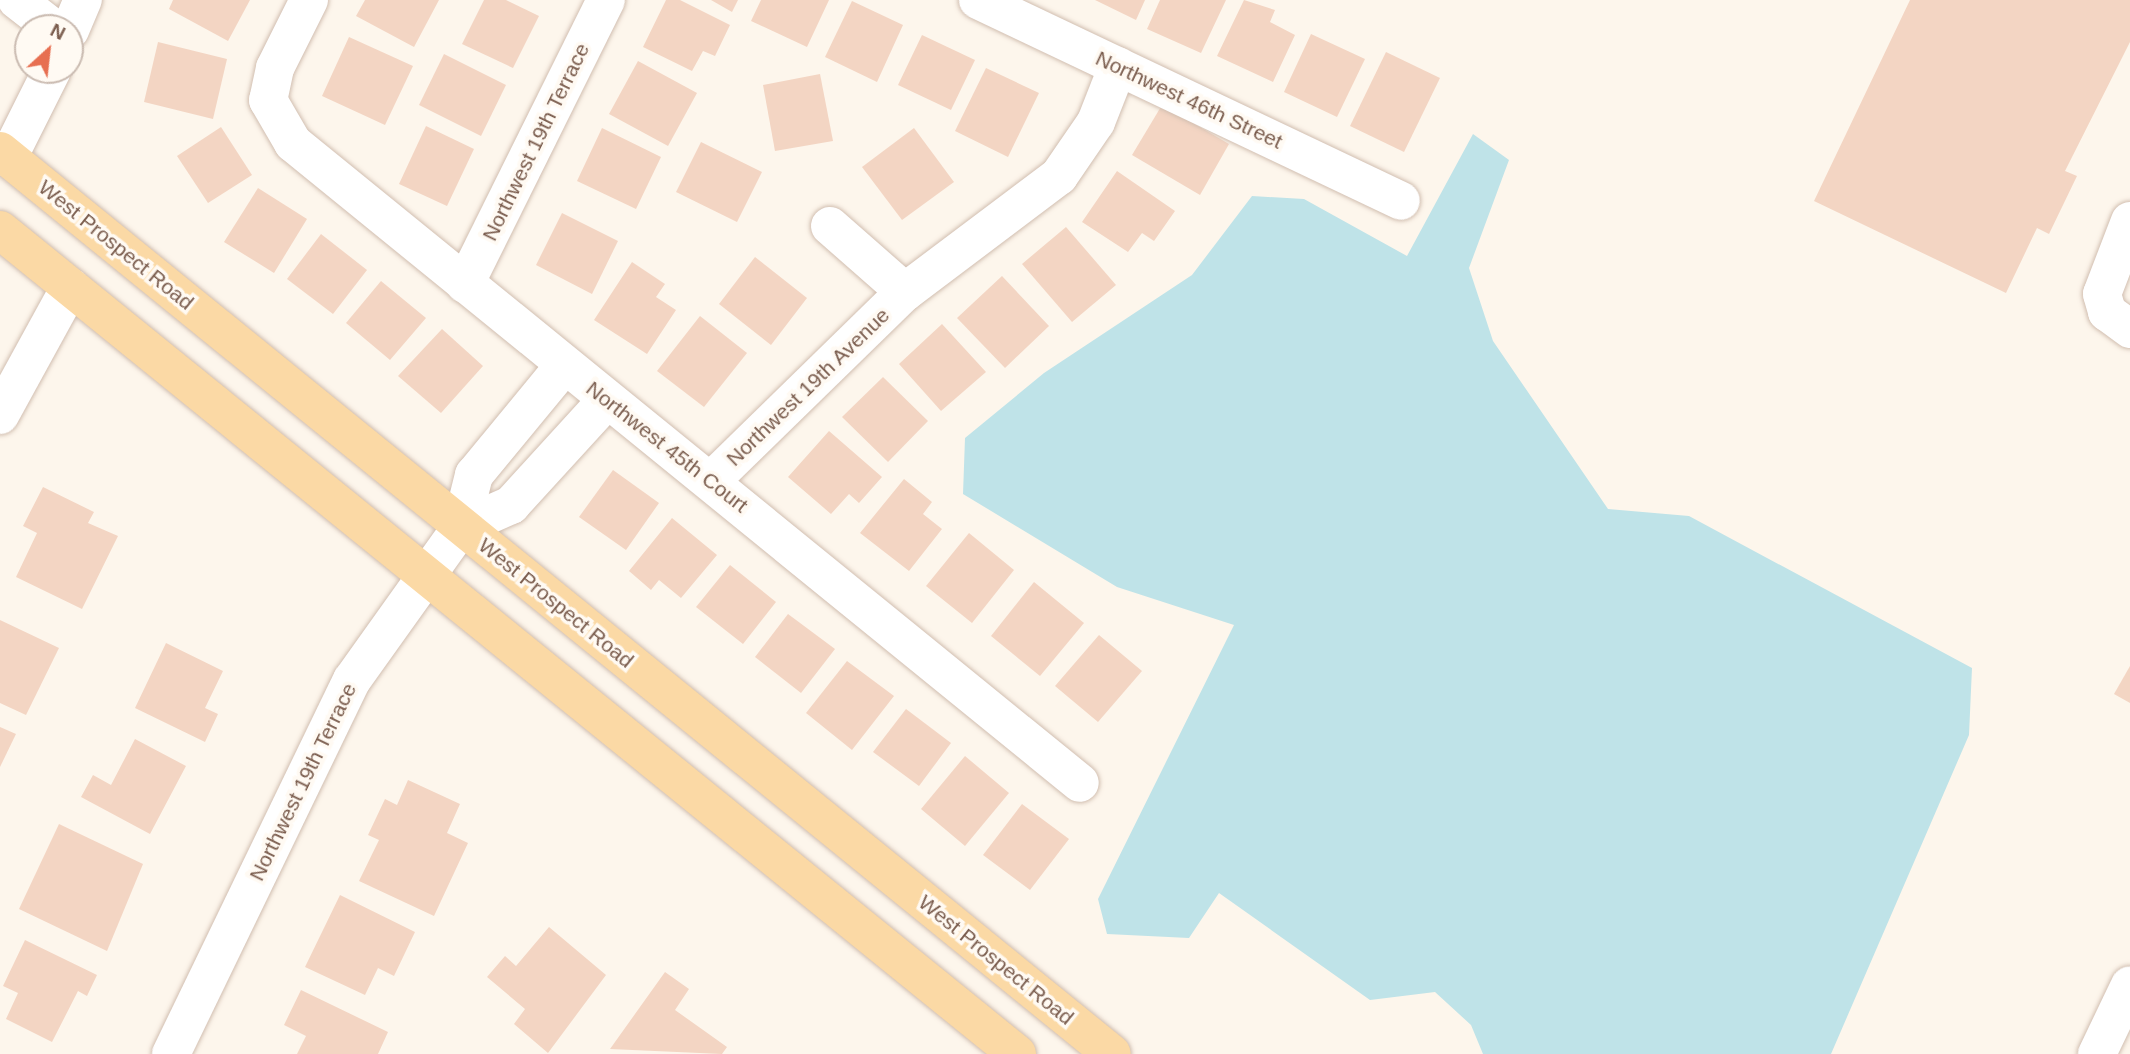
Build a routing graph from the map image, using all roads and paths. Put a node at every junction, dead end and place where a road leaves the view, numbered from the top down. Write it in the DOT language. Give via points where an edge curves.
graph roads {
  1 [pos="18,0"];
  2 [pos="309,0"];
  3 [pos="606,0"];
  4 [pos="978,0"];
  5 [pos="36,14"];
  6 [pos="1118,66"];
  7 [pos="44,84"];
  8 [pos="4,155"];
  9 [pos="1401,201"];
  10 [pos="2130,221"];
  11 [pos="830,226"];
  12 [pos="0,230"];
  13 [pos="465,284"];
  14 [pos="70,287"];
  15 [pos="905,292"];
  16 [pos="2130,329"];
  17 [pos="564,366"];
  18 [pos="607,400"];
  19 [pos="0,415"];
  20 [pos="712,481"];
  21 [pos="461,527"];
  22 [pos="426,575"];
  23 [pos="1080,783"];
  24 [pos="2130,985"];
  25 [pos="171,1054"];
  26 [pos="1017,1054"];
  27 [pos="1112,1054"];
  28 [pos="2097,1054"];
  1 -- 5 [label="street"];
  2 -- 13 [label="street, Northwest 45th Court" via="275,68 268,100 293,142"];
  3 -- 13 [label="street, Northwest 19th Terrace"];
  4 -- 6 [label="street, Northwest 46th Street"];
  6 -- 9 [label="street, Northwest 46th Street"];
  6 -- 15 [label="street, Northwest 19th Avenue" via="1096,122 1059,176"];
  7 -- 8 [label="street"];
  8 -- 21 [label="main road, West Prospect Road"];
  10 -- 16 [label="street" via="2102,294 2107,312"];
  11 -- 15 [label="street, Northwest 19th Avenue"];
  12 -- 14 [label="main road"];
  13 -- 17 [label="street, Northwest 45th Court"];
  14 -- 19 [label="street"];
  14 -- 22 [label="main road"];
  15 -- 20 [label="street, Northwest 19th Avenue"];
  17 -- 18 [label="street, Northwest 45th Court"];
  17 -- 21 [label="street, Northwest 19th Terrace" via="474,475"];
  18 -- 20 [label="street, Northwest 45th Court"];
  18 -- 21 [label="street" via="511,505"];
  20 -- 23 [label="street, Northwest 45th Court"];
  21 -- 22 [label="street, Northwest 19th Terrace"];
  21 -- 27 [label="main road, West Prospect Road"];
  22 -- 25 [label="street, Northwest 19th Terrace" via="335,711"];
  22 -- 26 [label="main road"];
  24 -- 28 [label="street"];
}
